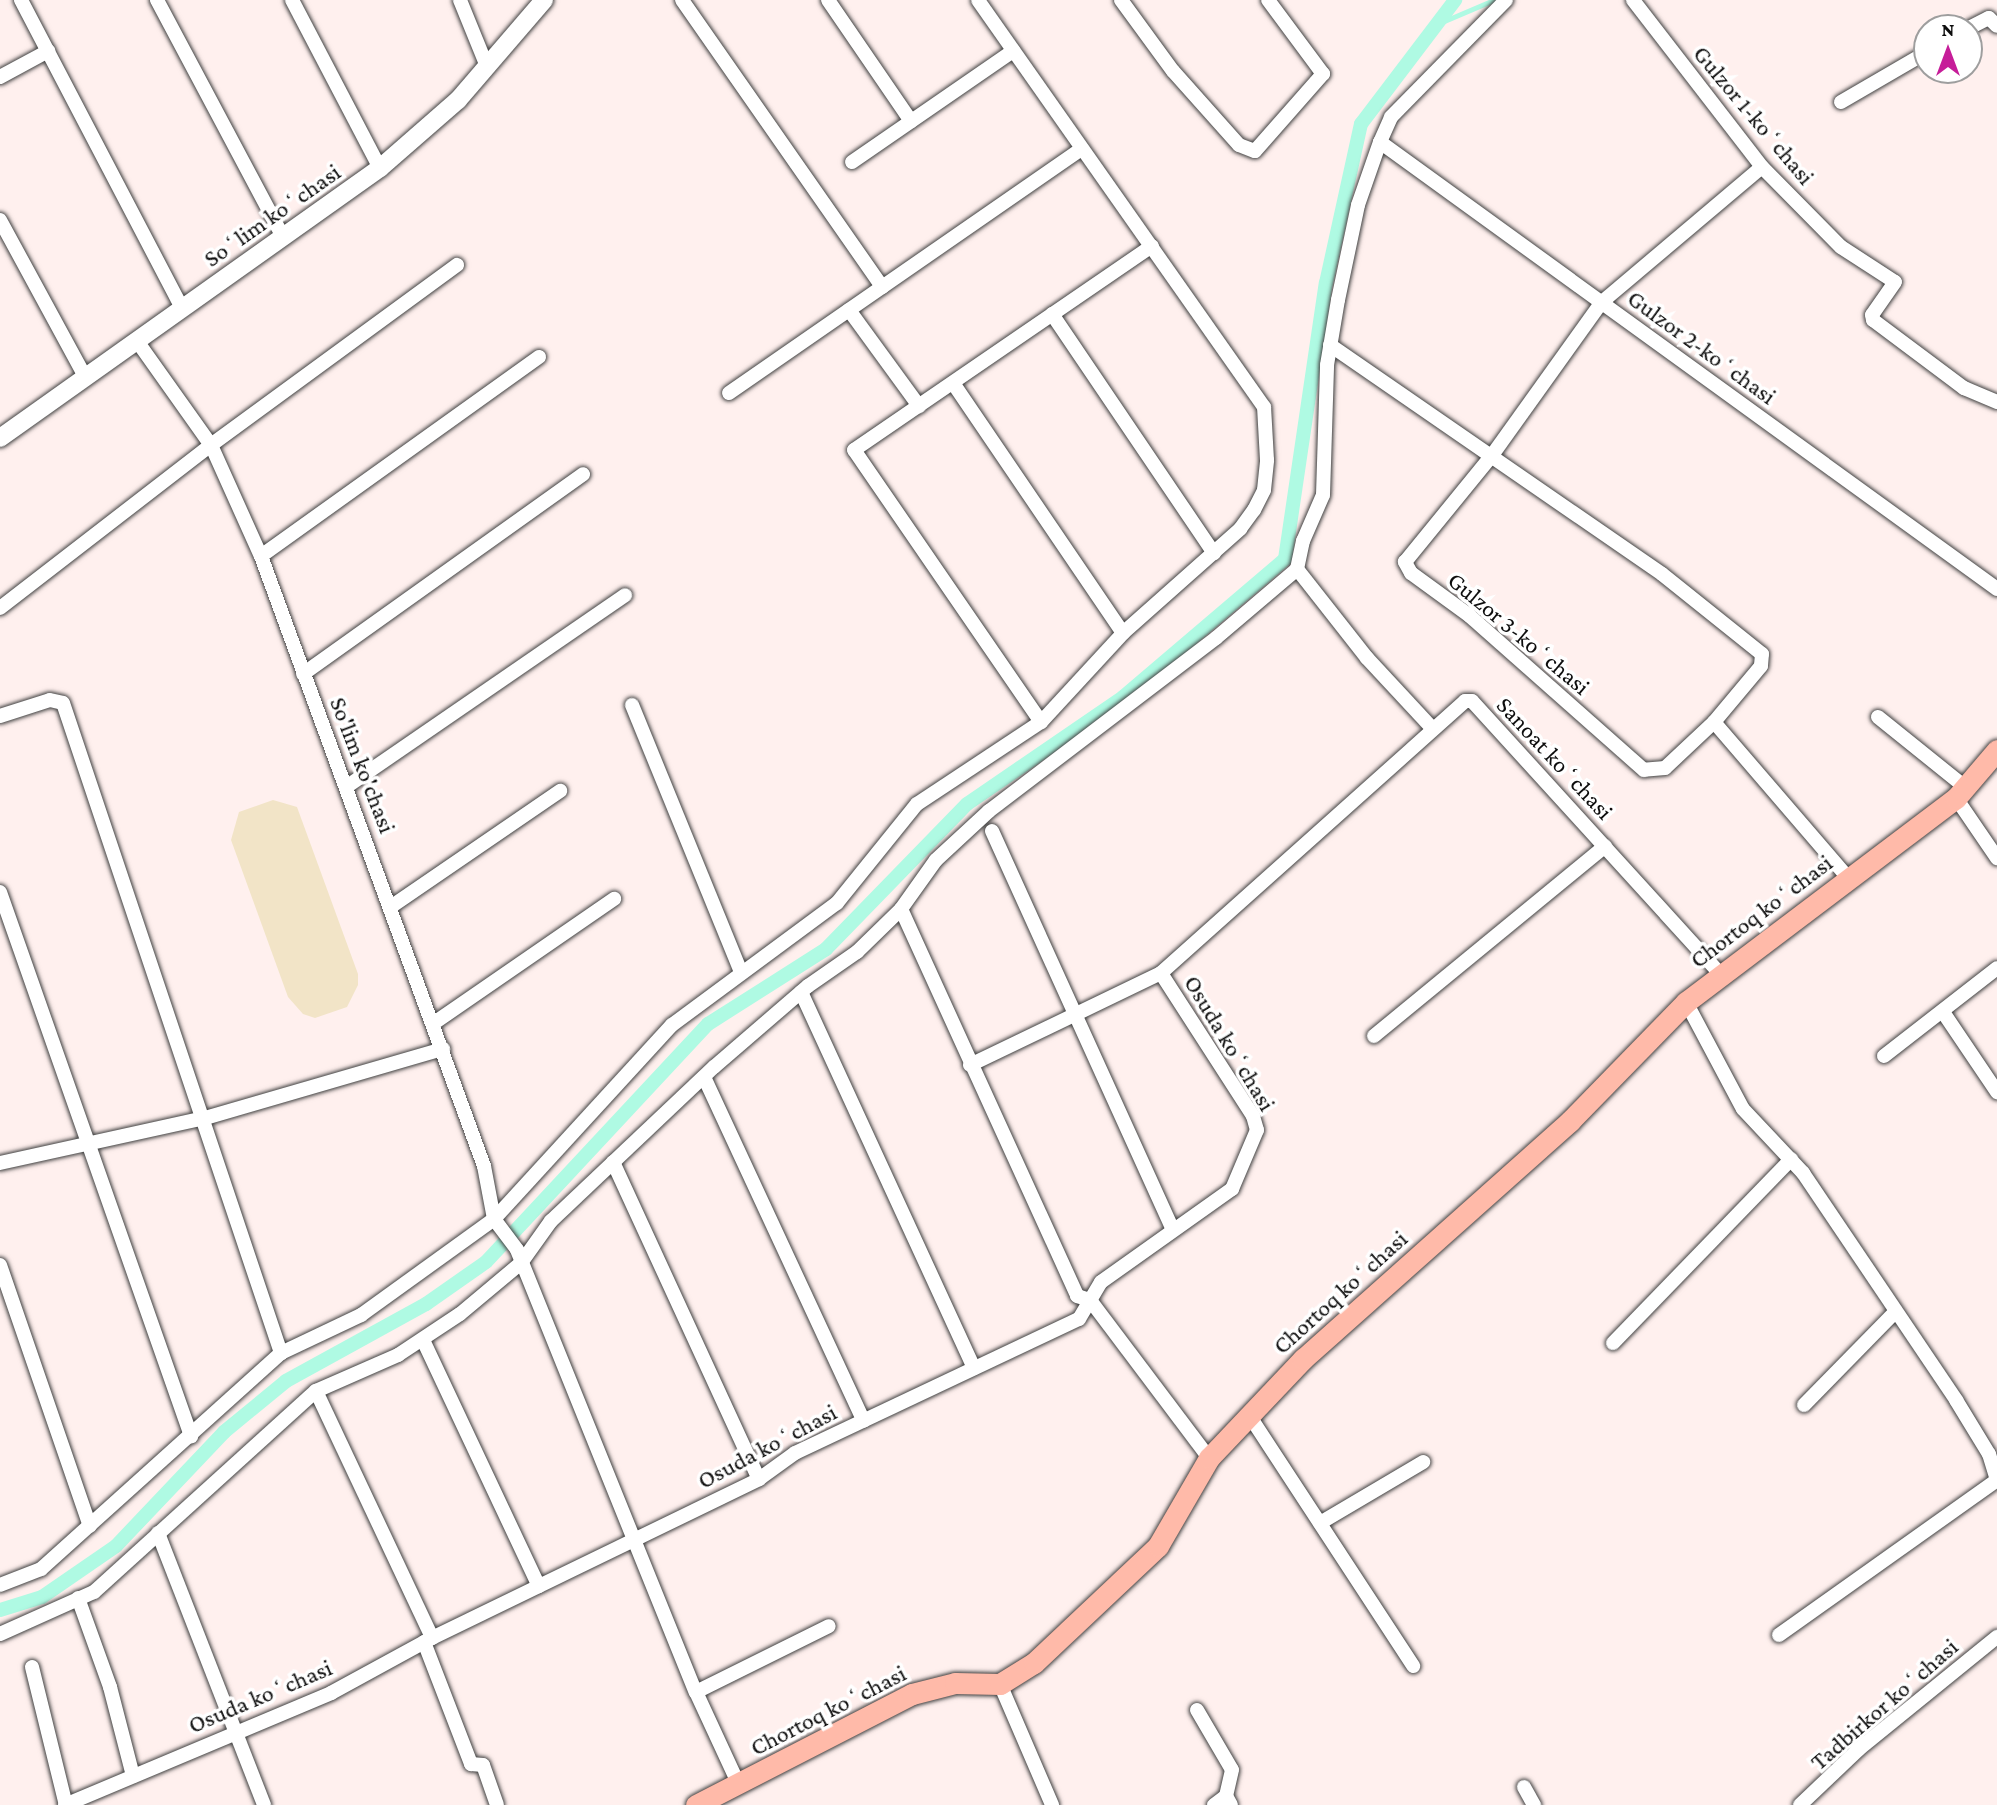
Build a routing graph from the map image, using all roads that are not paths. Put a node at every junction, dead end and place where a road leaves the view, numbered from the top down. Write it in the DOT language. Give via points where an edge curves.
graph roads {
  1 [pos="21,0"];
  2 [pos="157,0"];
  3 [pos="292,0"];
  4 [pos="460,0"];
  5 [pos="544,0"];
  6 [pos="682,0"];
  7 [pos="828,0"];
  8 [pos="978,0"];
  9 [pos="1121,0"];
  10 [pos="1268,0"];
  11 [pos="1506,0"];
  12 [pos="1633,0"];
  13 [pos="1983,21"];
  14 [pos="1997,26"];
  15 [pos="48,51"];
  16 [pos="1013,51"];
  17 [pos="1913,60"];
  18 [pos="486,64"];
  19 [pos="0,77"];
  20 [pos="1841,102"];
  21 [pos="911,121"];
  22 [pos="1380,142"];
  23 [pos="1082,149"];
  24 [pos="852,162"];
  25 [pos="1762,167"];
  26 [pos="380,168"];
  27 [pos="0,220"];
  28 [pos="283,237"];
  29 [pos="1152,246"];
  30 [pos="457,265"];
  31 [pos="882,287"];
  32 [pos="1602,302"];
  33 [pos="182,308"];
  34 [pos="849,310"];
  35 [pos="1052,314"];
  36 [pos="137,341"];
  37 [pos="1331,345"];
  38 [pos="539,357"];
  39 [pos="84,375"];
  40 [pos="953,383"];
  41 [pos="729,393"];
  42 [pos="1997,402"];
  43 [pos="919,406"];
  44 [pos="0,438"];
  45 [pos="211,445"];
  46 [pos="1493,454"];
  47 [pos="583,474"];
  48 [pos="1214,553"];
  49 [pos="261,556"];
  50 [pos="1297,569"];
  51 [pos="1997,589"];
  52 [pos="625,595"];
  53 [pos="0,608"];
  54 [pos="1123,633"];
  55 [pos="303,674"];
  56 [pos="632,705"];
  57 [pos="0,716"];
  58 [pos="1878,717"];
  59 [pos="1041,722"];
  60 [pos="1714,722"];
  61 [pos="1432,728"];
  62 [pos="1997,750"];
  63 [pos="349,785"];
  64 [pos="560,791"];
  65 [pos="1960,793"];
  66 [pos="992,831"];
  67 [pos="1605,846"];
  68 [pos="1997,858"];
  69 [pos="1848,878"];
  70 [pos="0,892"];
  71 [pos="614,899"];
  72 [pos="392,905"];
  73 [pos="901,909"];
  74 [pos="1997,968"];
  75 [pos="741,972"];
  76 [pos="1161,973"];
  77 [pos="1720,974"];
  78 [pos="801,992"];
  79 [pos="1686,1002"];
  80 [pos="1942,1012"];
  81 [pos="1076,1015"];
  82 [pos="434,1023"];
  83 [pos="1374,1036"];
  84 [pos="443,1049"];
  85 [pos="1884,1056"];
  86 [pos="970,1065"];
  87 [pos="704,1077"];
  88 [pos="1997,1093"];
  89 [pos="205,1118"];
  90 [pos="88,1143"];
  91 [pos="1791,1159"];
  92 [pos="613,1162"];
  93 [pos="0,1163"];
  94 [pos="496,1223"];
  95 [pos="1173,1230"];
  96 [pos="519,1257"];
  97 [pos="0,1265"];
  98 [pos="1090,1300"];
  99 [pos="1894,1313"];
  100 [pos="423,1340"];
  101 [pos="1613,1343"];
  102 [pos="281,1353"];
  103 [pos="974,1368"];
  104 [pos="316,1391"];
  105 [pos="1804,1405"];
  106 [pos="1249,1415"];
  107 [pos="864,1421"];
  108 [pos="191,1436"];
  109 [pos="1209,1458"];
  110 [pos="1423,1462"];
  111 [pos="759,1479"];
  112 [pos="1997,1480"];
  113 [pos="1320,1523"];
  114 [pos="89,1526"];
  115 [pos="158,1533"];
  116 [pos="634,1540"];
  117 [pos="0,1585"];
  118 [pos="539,1587"];
  119 [pos="79,1598"];
  120 [pos="829,1626"];
  121 [pos="0,1634"];
  122 [pos="1780,1634"];
  123 [pos="1997,1637"];
  124 [pos="428,1640"];
  125 [pos="1413,1666"];
  126 [pos="32,1667"];
  127 [pos="999,1684"];
  128 [pos="696,1692"];
  129 [pos="1197,1710"];
  130 [pos="234,1732"];
  131 [pos="132,1776"];
  132 [pos="739,1785"];
  133 [pos="1524,1787"];
  134 [pos="1229,1800"];
  135 [pos="1811,1802"];
  136 [pos="66,1805"];
  137 [pos="264,1805"];
  138 [pos="498,1805"];
  139 [pos="696,1805"];
  140 [pos="1052,1805"];
  141 [pos="1214,1805"];
  142 [pos="1534,1805"];
  1 -- 15 [label="street"];
  2 -- 28 [label="street"];
  3 -- 26 [label="street"];
  4 -- 18 [label="street"];
  5 -- 18 [label="street, Soʻlim koʻchasi"];
  6 -- 31 [label="street"];
  7 -- 21 [label="street"];
  8 -- 16 [label="street"];
  9 -- 10 [label="street" via="1173,71 1239,145 1255,151 1323,74"];
  11 -- 22 [label="street" via="1391,117"];
  12 -- 25 [label="street, Gulzor 1-koʻchasi"];
  13 -- 14 [label="street" via="1989,18"];
  15 -- 19 [label="street"];
  15 -- 33 [label="street"];
  16 -- 21 [label="street"];
  16 -- 23 [label="street"];
  17 -- 20 [label="street"];
  18 -- 26 [label="street, Soʻlim koʻchasi" via="458,100"];
  21 -- 24 [label="street"];
  22 -- 32 [label="street, Gulzor 2-koʻchasi"];
  22 -- 37 [label="street" via="1358,205"];
  23 -- 29 [label="street"];
  23 -- 31 [label="street"];
  25 -- 32 [label="street"];
  25 -- 42 [label="street, Gulzor 1-koʻchasi" via="1841,247 1894,281 1873,320 1964,387"];
  26 -- 28 [label="street, Soʻlim koʻchasi"];
  27 -- 39 [label="street"];
  28 -- 33 [label="street, Soʻlim koʻchasi"];
  29 -- 35 [label="street"];
  29 -- 48 [label="street" via="1264,407 1264,490 1240,529"];
  30 -- 45 [label="street"];
  31 -- 34 [label="street"];
  32 -- 46 [label="street"];
  32 -- 51 [label="street, Gulzor 2-koʻchasi"];
  33 -- 36 [label="street, Soʻlim koʻchasi"];
  34 -- 41 [label="street"];
  34 -- 43 [label="street"];
  35 -- 40 [label="street"];
  35 -- 48 [label="street"];
  36 -- 39 [label="street, Soʻlim koʻchasi"];
  36 -- 45 [label="street, So'lim ko'chasi"];
  37 -- 46 [label="street, Gulzor 3-koʻchasi"];
  37 -- 50 [label="street" via="1323,495 1303,541"];
  38 -- 49 [label="street"];
  39 -- 44 [label="street, Soʻlim koʻchasi"];
  40 -- 43 [label="street"];
  40 -- 54 [label="street"];
  43 -- 59 [label="street" via="854,450"];
  45 -- 49 [label="street, So'lim ko'chasi"];
  45 -- 53 [label="street"];
  46 -- 60 [label="street, Gulzor 3-koʻchasi" via="1662,574 1762,654 1761,666"];
  46 -- 60 [label="street, Gulzor 3-koʻchasi" via="1407,555 1410,573 1470,616 1644,770 1665,768"];
  47 -- 55 [label="street"];
  48 -- 54 [label="street"];
  49 -- 55 [label="street, So'lim ko'chasi"];
  50 -- 61 [label="street" via="1367,658"];
  50 -- 73 [label="street" via="1216,638 989,811 936,860"];
  52 -- 63 [label="street"];
  54 -- 59 [label="street"];
  55 -- 63 [label="street, So'lim ko'chasi"];
  56 -- 75 [label="street"];
  57 -- 89 [label="street" via="50,700 63,703"];
  58 -- 65 [label="street"];
  59 -- 75 [label="street" via="917,804 837,903"];
  60 -- 69 [label="street"];
  61 -- 67 [label="street, Sanoat koʻchasi" via="1463,702 1472,701"];
  61 -- 76 [label="street"];
  62 -- 65 [label="main road, Chortoq koʻchasi"];
  63 -- 72 [label="street, So'lim ko'chasi"];
  64 -- 72 [label="street"];
  65 -- 68 [label="street"];
  65 -- 69 [label="main road, Chortoq koʻchasi"];
  66 -- 81 [label="street"];
  67 -- 77 [label="street, Sanoat koʻchasi"];
  67 -- 83 [label="street"];
  69 -- 77 [label="main road, Chortoq koʻchasi"];
  70 -- 90 [label="street"];
  71 -- 82 [label="street"];
  72 -- 82 [label="street, So'lim ko'chasi"];
  73 -- 78 [label="street" via="857,952"];
  73 -- 86 [label="street"];
  74 -- 80 [label="street"];
  75 -- 94 [label="street" via="672,1025"];
  76 -- 81 [label="street"];
  76 -- 95 [label="street, Osuda koʻchasi" via="1257,1125 1233,1189"];
  77 -- 79 [label="main road, Chortoq koʻchasi"];
  78 -- 87 [label="street"];
  78 -- 103 [label="street"];
  79 -- 91 [label="street" via="1743,1109"];
  79 -- 106 [label="main road, Chortoq koʻchasi" via="1570,1121 1303,1359"];
  80 -- 85 [label="street"];
  80 -- 88 [label="street"];
  81 -- 86 [label="street"];
  81 -- 95 [label="street"];
  82 -- 84 [label="street, So'lim ko'chasi"];
  84 -- 89 [label="street"];
  84 -- 94 [label="street, So'lim ko'chasi" via="484,1166"];
  86 -- 98 [label="street" via="1077,1296"];
  87 -- 92 [label="street"];
  87 -- 107 [label="street"];
  89 -- 90 [label="street"];
  89 -- 102 [label="street"];
  90 -- 93 [label="street"];
  90 -- 108 [label="street"];
  91 -- 99 [label="street"];
  91 -- 101 [label="street"];
  92 -- 96 [label="street"];
  92 -- 111 [label="street"];
  94 -- 96 [label="street"];
  94 -- 102 [label="street" via="361,1315"];
  95 -- 98 [label="street, Osuda koʻchasi" via="1101,1282"];
  96 -- 100 [label="street"];
  96 -- 116 [label="street"];
  97 -- 114 [label="street"];
  98 -- 103 [label="street, Osuda koʻchasi" via="1079,1319"];
  98 -- 109 [label="street"];
  99 -- 105 [label="street"];
  99 -- 112 [label="street" via="1956,1400 1989,1454"];
  100 -- 104 [label="street"];
  100 -- 118 [label="street"];
  102 -- 108 [label="street"];
  103 -- 107 [label="street, Osuda koʻchasi"];
  104 -- 115 [label="street"];
  104 -- 124 [label="street"];
  106 -- 109 [label="main road, Chortoq koʻchasi"];
  106 -- 113 [label="street"];
  107 -- 111 [label="street, Osuda koʻchasi" via="795,1453"];
  108 -- 114 [label="street"];
  109 -- 127 [label="main road, Chortoq koʻchasi" via="1158,1546 1034,1662"];
  110 -- 113 [label="street"];
  111 -- 116 [label="street, Osuda koʻchasi"];
  112 -- 122 [label="street"];
  113 -- 125 [label="street"];
  114 -- 117 [label="street" via="41,1569"];
  115 -- 119 [label="street" via="115,1576"];
  115 -- 130 [label="street"];
  116 -- 118 [label="street, Osuda koʻchasi"];
  116 -- 128 [label="street"];
  118 -- 124 [label="street, Osuda koʻchasi"];
  119 -- 121 [label="street"];
  119 -- 131 [label="street" via="110,1687"];
  120 -- 128 [label="street"];
  123 -- 135 [label="street, Tadbirkor koʻchasi" via="1859,1749"];
  124 -- 130 [label="street, Osuda koʻchasi" via="331,1693"];
  124 -- 138 [label="street" via="471,1764 483,1765"];
  126 -- 136 [label="street"];
  127 -- 132 [label="main road, Chortoq koʻchasi" via="955,1683 912,1694"];
  127 -- 140 [label="street"];
  128 -- 132 [label="street"];
  129 -- 134 [label="street" via="1232,1770"];
  130 -- 131 [label="street, Osuda koʻchasi"];
  130 -- 137 [label="street"];
  131 -- 136 [label="street, Osuda koʻchasi"];
  132 -- 139 [label="main road, Chortoq koʻchasi"];
  133 -- 142 [label="street"];
  134 -- 141 [label="street"];
}
